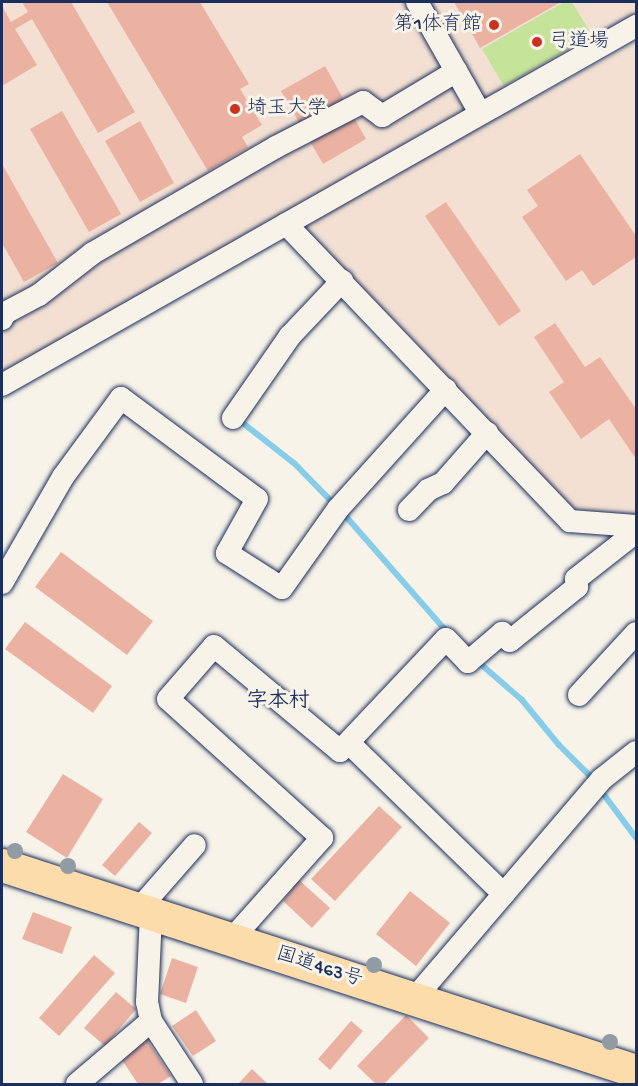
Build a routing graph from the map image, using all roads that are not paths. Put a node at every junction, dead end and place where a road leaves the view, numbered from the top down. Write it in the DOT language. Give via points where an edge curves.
graph roads {
  1 [pos="417,2"];
  2 [pos="636,26"];
  3 [pos="457,71"];
  4 [pos="480,112"];
  5 [pos="286,224"];
  6 [pos="342,281"];
  7 [pos="3,313"];
  8 [pos="2,384"];
  9 [pos="446,389"];
  10 [pos="233,418"];
  11 [pos="487,433"];
  12 [pos="409,510"];
  13 [pos="636,526"];
  14 [pos="636,532"];
  15 [pos="2,584"];
  16 [pos="636,633"];
  17 [pos="579,695"];
  18 [pos="349,743"];
  19 [pos="636,752"];
  20 [pos="195,844"];
  21 [pos="2,865"];
  22 [pos="504,894"];
  23 [pos="144,912"];
  24 [pos="231,940"];
  25 [pos="414,999"];
  26 [pos="151,1021"];
  27 [pos="636,1071"];
  28 [pos="636,1080"];
  29 [pos="77,1084"];
  30 [pos="192,1084"];
  31 [pos="633,1084"];
  1 -- 3 [label="street"];
  2 -- 4 [label="street"];
  3 -- 4 [label="street"];
  3 -- 7 [label="street" via="382,116 363,102 276,147 93,254 39,295"];
  4 -- 5 [label="street"];
  5 -- 6 [label="street"];
  5 -- 8 [label="street"];
  6 -- 9 [label="street"];
  6 -- 10 [label="street" via="290,336"];
  9 -- 11 [label="street"];
  9 -- 15 [label="street" via="338,509 282,588 227,553 257,499 120,398 63,477"];
  11 -- 12 [label="street" via="443,483 428,490"];
  11 -- 13 [label="street" via="570,521"];
  14 -- 18 [label="street" via="576,579 577,586 510,641 502,633 468,662 446,639"];
  16 -- 17 [label="street"];
  18 -- 22 [label="street"];
  18 -- 24 [label="street" via="340,751 214,645 168,699 322,838"];
  19 -- 22 [label="street" via="602,779"];
  20 -- 23 [label="street"];
  21 -- 23 [label="highway, 国道463号"];
  22 -- 25 [label="street"];
  23 -- 24 [label="highway, 国道463号"];
  23 -- 26 [label="street"];
  24 -- 25 [label="highway, 国道463号"];
  25 -- 27 [label="highway, 国道463号"];
  26 -- 29 [label="street"];
  26 -- 30 [label="street"];
  28 -- 31 [label="street"];
}
